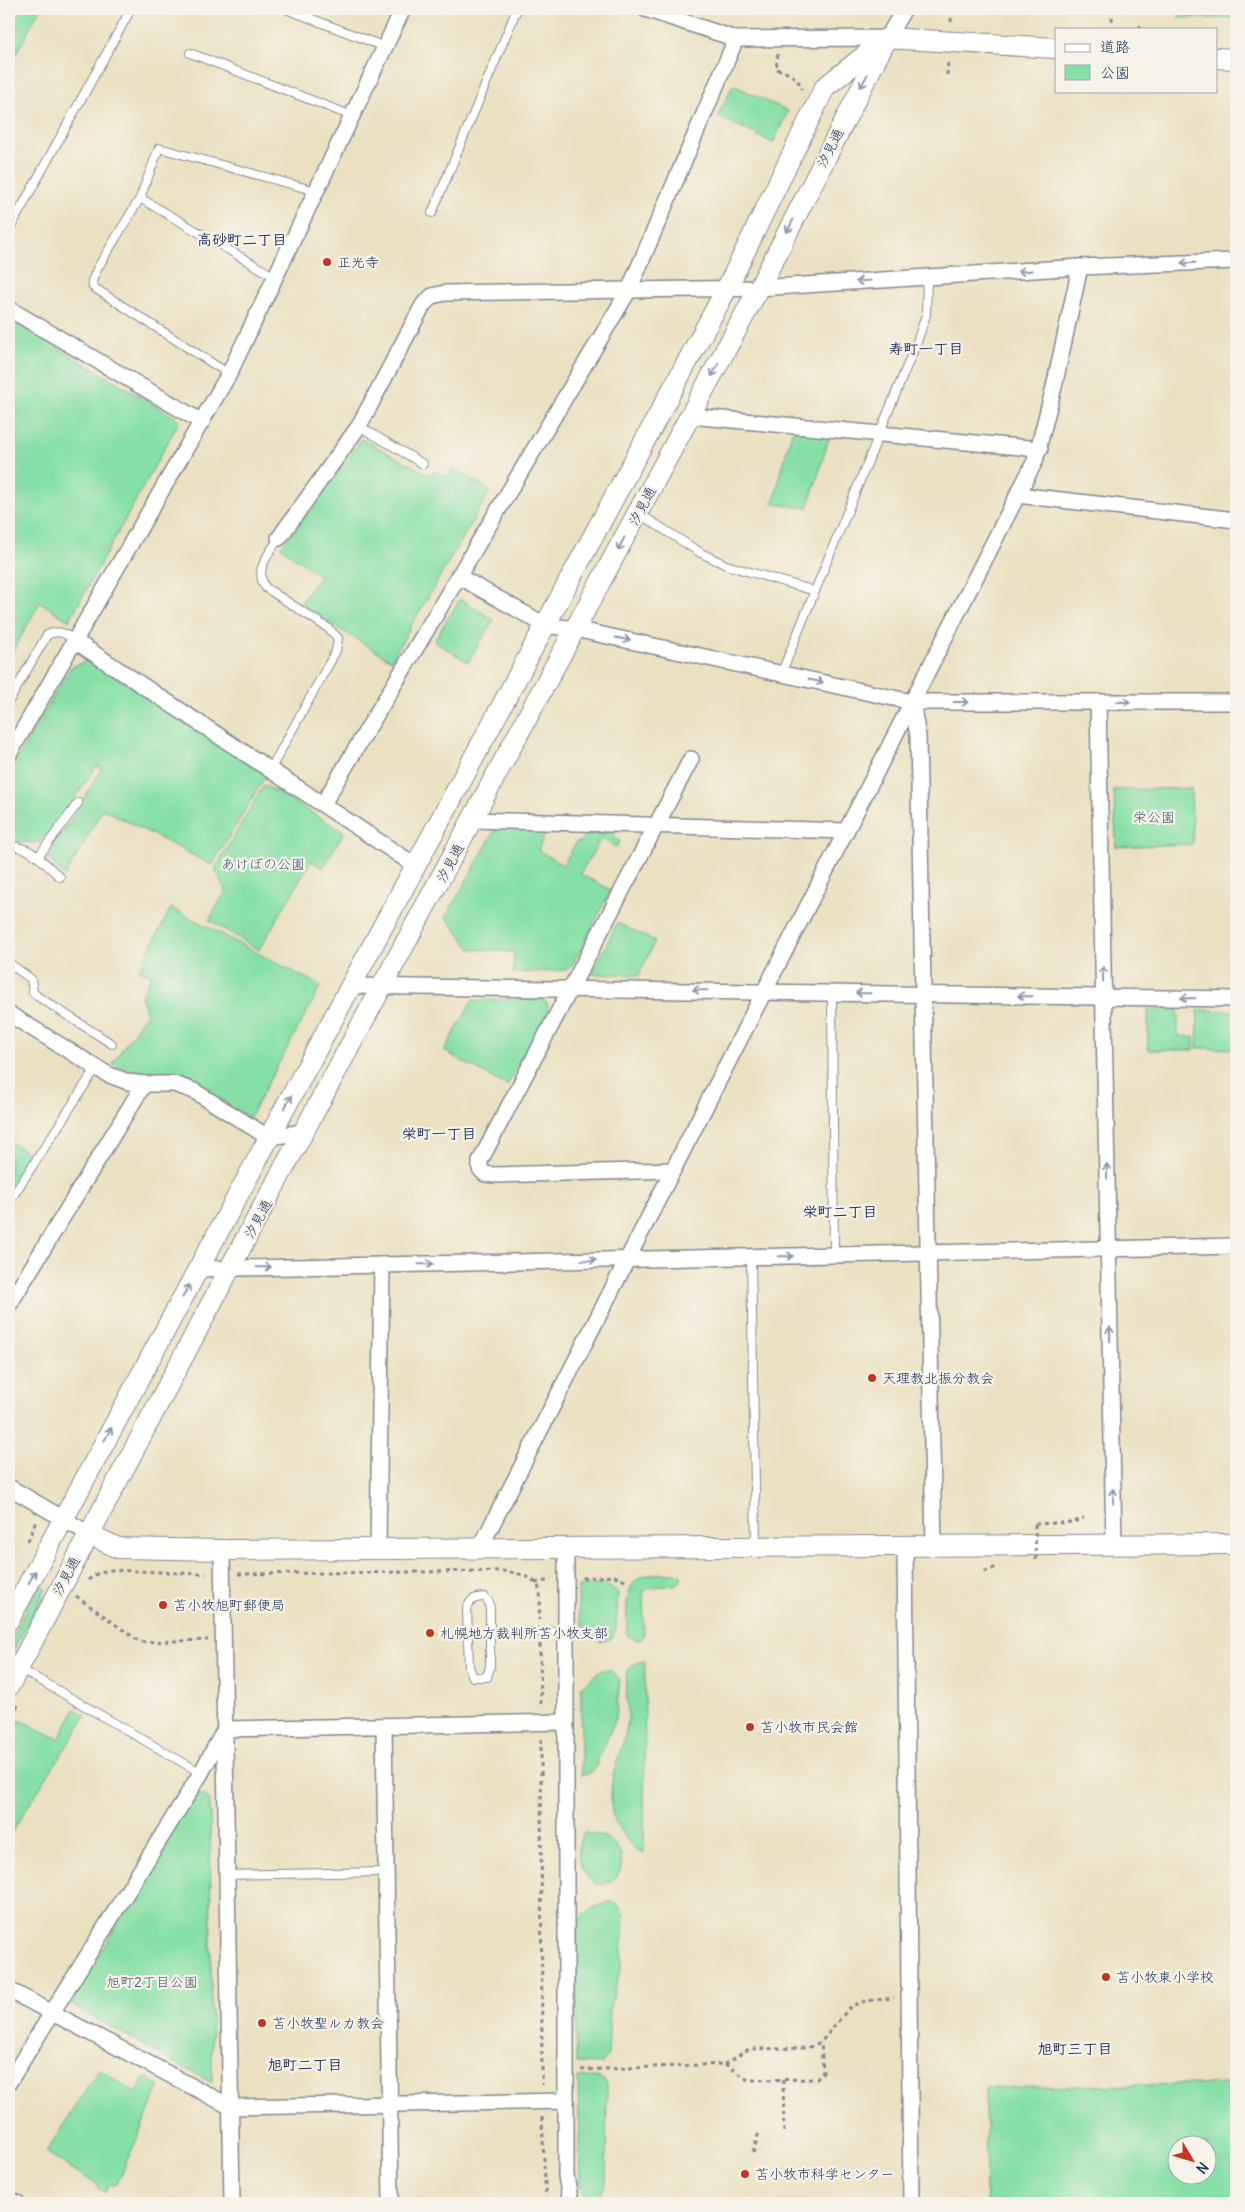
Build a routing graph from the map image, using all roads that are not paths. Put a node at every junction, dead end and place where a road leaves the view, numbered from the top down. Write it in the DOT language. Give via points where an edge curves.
graph roads {
  1 [pos="131,9"];
  2 [pos="286,9"];
  3 [pos="403,9"];
  4 [pos="517,9"];
  5 [pos="645,9"];
  6 [pos="904,9"];
  7 [pos="887,38"];
  8 [pos="736,39"];
  9 [pos="385,46"];
  10 [pos="1055,48"];
  11 [pos="190,53"];
  12 [pos="1218,58"];
  13 [pos="1236,59"];
  14 [pos="352,116"];
  15 [pos="316,191"];
  16 [pos="140,198"];
  17 [pos="432,213"];
  18 [pos="9,230"];
  19 [pos="1236,261"];
  20 [pos="1080,268"];
  21 [pos="275,277"];
  22 [pos="927,277"];
  23 [pos="727,288"];
  24 [pos="759,288"];
  25 [pos="629,290"];
  26 [pos="10,310"];
  27 [pos="229,374"];
  28 [pos="690,416"];
  29 [pos="202,422"];
  30 [pos="359,426"];
  31 [pos="880,434"];
  32 [pos="1040,449"];
  33 [pos="424,464"];
  34 [pos="1017,495"];
  35 [pos="638,513"];
  36 [pos="1236,520"];
  37 [pos="279,538"];
  38 [pos="458,576"];
  39 [pos="815,591"];
  40 [pos="545,625"];
  41 [pos="576,629"];
  42 [pos="75,641"];
  43 [pos="781,674"];
  44 [pos="9,701"];
  45 [pos="912,702"];
  46 [pos="1098,702"];
  47 [pos="1236,702"];
  48 [pos="9,754"];
  49 [pos="691,759"];
  50 [pos="270,770"];
  51 [pos="78,803"];
  52 [pos="323,804"];
  53 [pos="473,820"];
  54 [pos="657,825"];
  55 [pos="846,831"];
  56 [pos="9,847"];
  57 [pos="38,857"];
  58 [pos="416,866"];
  59 [pos="60,878"];
  60 [pos="9,964"];
  61 [pos="349,986"];
  62 [pos="383,986"];
  63 [pos="571,988"];
  64 [pos="764,991"];
  65 [pos="832,993"];
  66 [pos="923,995"];
  67 [pos="1104,997"];
  68 [pos="1236,999"];
  69 [pos="9,1014"];
  70 [pos="112,1044"];
  71 [pos="96,1068"];
  72 [pos="144,1084"];
  73 [pos="305,1132"];
  74 [pos="268,1137"];
  75 [pos="673,1170"];
  76 [pos="9,1202"];
  77 [pos="1236,1246"];
  78 [pos="1108,1248"];
  79 [pos="928,1252"];
  80 [pos="834,1255"];
  81 [pos="751,1256"];
  82 [pos="626,1259"];
  83 [pos="382,1265"];
  84 [pos="230,1268"];
  85 [pos="198,1269"];
  86 [pos="9,1305"];
  87 [pos="9,1487"];
  88 [pos="62,1519"];
  89 [pos="89,1534"];
  90 [pos="1236,1544"];
  91 [pos="1114,1545"];
  92 [pos="756,1546"];
  93 [pos="905,1546"];
  94 [pos="934,1546"];
  95 [pos="480,1548"];
  96 [pos="566,1548"];
  97 [pos="378,1549"];
  98 [pos="222,1550"];
  99 [pos="9,1620"];
  100 [pos="566,1631"];
  101 [pos="490,1633"];
  102 [pos="19,1667"];
  103 [pos="9,1686"];
  104 [pos="566,1722"];
  105 [pos="384,1726"];
  106 [pos="225,1729"];
  107 [pos="202,1773"];
  108 [pos="386,1872"];
  109 [pos="228,1875"];
  110 [pos="9,1990"];
  111 [pos="52,2013"];
  112 [pos="9,2082"];
  113 [pos="566,2101"];
  114 [pos="390,2104"];
  115 [pos="231,2108"];
  116 [pos="9,2200"];
  117 [pos="17,2203"];
  118 [pos="232,2203"];
  119 [pos="391,2203"];
  120 [pos="571,2203"];
  121 [pos="911,2203"];
  1 -- 18 [label="lane"];
  2 -- 9 [label="lane"];
  3 -- 9 [label="street"];
  4 -- 17 [label="lane"];
  5 -- 8 [label="street"];
  6 -- 7 [label="street"];
  7 -- 8 [label="street"];
  7 -- 10 [label="street"];
  7 -- 23 [label="street, 汐見通" via="825,86"];
  7 -- 24 [label="street, 汐見通, one-way"];
  8 -- 25 [label="street"];
  9 -- 14 [label="street"];
  11 -- 14 [label="lane"];
  12 -- 13 [label="street"];
  14 -- 15 [label="street"];
  15 -- 16 [label="lane" via="159,148"];
  15 -- 21 [label="street"];
  16 -- 21 [label="lane"];
  16 -- 27 [label="lane" via="97,269 93,287"];
  19 -- 20 [label="street, one-way"];
  20 -- 22 [label="street, one-way"];
  20 -- 32 [label="street"];
  21 -- 27 [label="street"];
  22 -- 24 [label="street, one-way"];
  22 -- 31 [label="lane" via="926,315"];
  23 -- 24 [label="street"];
  23 -- 25 [label="street"];
  23 -- 40 [label="street, 汐見通"];
  24 -- 28 [label="street, 汐見通, one-way"];
  25 -- 30 [label="street" via="445,293 432,296 423,305"];
  25 -- 38 [label="street"];
  26 -- 29 [label="street"];
  27 -- 29 [label="street"];
  28 -- 31 [label="street"];
  28 -- 35 [label="street, 汐見通"];
  29 -- 42 [label="street"];
  30 -- 33 [label="lane"];
  30 -- 37 [label="street"];
  31 -- 32 [label="street"];
  31 -- 39 [label="lane"];
  32 -- 34 [label="street"];
  34 -- 36 [label="street"];
  34 -- 45 [label="street"];
  35 -- 39 [label="lane" via="726,566"];
  35 -- 41 [label="street, 汐見通, one-way"];
  37 -- 50 [label="lane" via="261,567 260,581 338,638 336,651"];
  38 -- 40 [label="street"];
  38 -- 52 [label="street"];
  39 -- 43 [label="lane"];
  40 -- 41 [label="street"];
  40 -- 58 [label="street, 汐見通"];
  41 -- 43 [label="street, one-way"];
  41 -- 53 [label="street, 汐見通"];
  42 -- 44 [label="lane" via="62,632 54,631 47,635"];
  42 -- 48 [label="street"];
  42 -- 50 [label="street"];
  43 -- 45 [label="street, one-way"];
  45 -- 46 [label="street, one-way"];
  45 -- 55 [label="street"];
  45 -- 66 [label="street" via="918,736"];
  46 -- 47 [label="street, one-way"];
  67 -- 46 [label="street, one-way"];
  49 -- 54 [label="street"];
  50 -- 52 [label="street"];
  51 -- 57 [label="lane"];
  52 -- 58 [label="street"];
  53 -- 54 [label="street"];
  53 -- 62 [label="street, 汐見通"];
  54 -- 55 [label="street"];
  54 -- 63 [label="street"];
  55 -- 64 [label="street"];
  56 -- 57 [label="lane" via="24,849"];
  57 -- 59 [label="lane"];
  58 -- 61 [label="street, 汐見通"];
  60 -- 70 [label="lane" via="31,979 37,996"];
  61 -- 62 [label="street"];
  74 -- 61 [label="street, 汐見通, one-way"];
  62 -- 63 [label="street"];
  62 -- 73 [label="street, 汐見通"];
  64 -- 63 [label="street, one-way"];
  63 -- 75 [label="street" via="480,1161 480,1169 485,1174 494,1175"];
  64 -- 65 [label="street"];
  64 -- 75 [label="street"];
  66 -- 65 [label="street, one-way"];
  65 -- 80 [label="lane"];
  67 -- 66 [label="street, one-way"];
  66 -- 79 [label="street"];
  68 -- 67 [label="street, one-way"];
  78 -- 67 [label="street, one-way"];
  69 -- 71 [label="street"];
  71 -- 72 [label="street" via="128,1082"];
  71 -- 76 [label="lane"];
  72 -- 74 [label="street" via="174,1084 194,1091"];
  72 -- 86 [label="street"];
  73 -- 74 [label="street"];
  73 -- 84 [label="street, 汐見通"];
  74 -- 85 [label="street, 汐見通"];
  75 -- 82 [label="street"];
  77 -- 78 [label="street"];
  78 -- 79 [label="street"];
  91 -- 78 [label="street, one-way"];
  79 -- 80 [label="street"];
  79 -- 94 [label="street"];
  81 -- 80 [label="street, one-way"];
  81 -- 82 [label="street"];
  81 -- 92 [label="lane"];
  83 -- 82 [label="street, one-way"];
  82 -- 95 [label="street"];
  84 -- 83 [label="street, one-way"];
  83 -- 97 [label="street"];
  84 -- 85 [label="street"];
  84 -- 89 [label="street, 汐見通"];
  88 -- 85 [label="street, 汐見通, one-way"];
  87 -- 88 [label="street"];
  88 -- 89 [label="street"];
  99 -- 88 [label="street, 汐見通, one-way"];
  89 -- 98 [label="street" via="118,1548"];
  89 -- 102 [label="street, 汐見通"];
  90 -- 91 [label="street"];
  91 -- 94 [label="street"];
  92 -- 93 [label="street"];
  92 -- 96 [label="street"];
  93 -- 94 [label="street"];
  93 -- 121 [label="street"];
  95 -- 96 [label="street"];
  95 -- 97 [label="street"];
  96 -- 100 [label="street"];
  97 -- 98 [label="street"];
  98 -- 106 [label="street"];
  100 -- 101 [label="lane"];
  100 -- 104 [label="street"];
  101 -- 101 [label="lane" via="489,1673 487,1677 473,1677 469,1667 467,1609 474,1598 485,1597 489,1602"];
  102 -- 103 [label="street, 汐見通"];
  102 -- 107 [label="lane"];
  104 -- 105 [label="street"];
  104 -- 113 [label="street"];
  105 -- 106 [label="street"];
  105 -- 108 [label="street"];
  106 -- 107 [label="street"];
  106 -- 109 [label="street"];
  107 -- 111 [label="street"];
  108 -- 109 [label="lane"];
  108 -- 114 [label="street"];
  109 -- 115 [label="street"];
  110 -- 111 [label="street"];
  111 -- 112 [label="street"];
  111 -- 115 [label="street"];
  113 -- 114 [label="street"];
  113 -- 120 [label="street" via="566,2176"];
  114 -- 115 [label="street"];
  114 -- 119 [label="street"];
  115 -- 118 [label="street"];
  116 -- 117 [label="street"];
}
